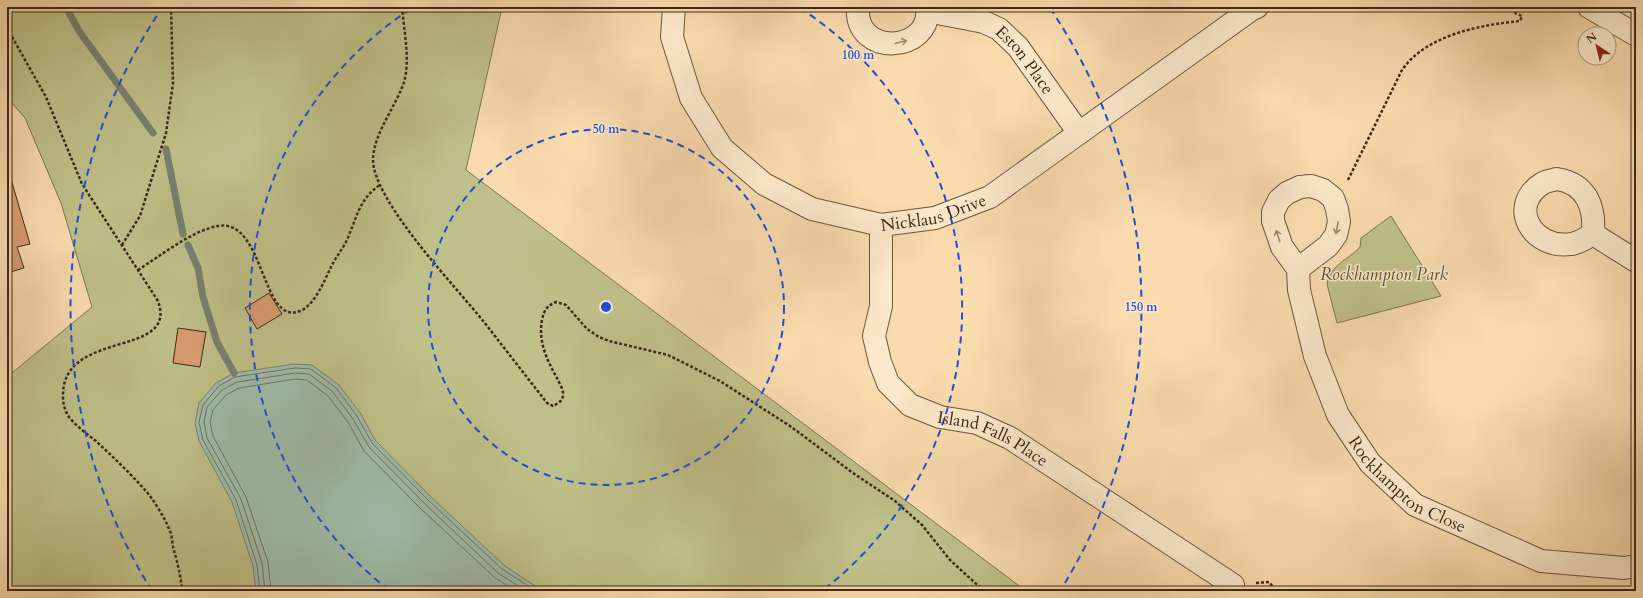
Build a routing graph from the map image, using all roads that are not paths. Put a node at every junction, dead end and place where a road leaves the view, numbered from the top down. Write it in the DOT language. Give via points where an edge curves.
graph roads {
  1 [pos="674,7"];
  2 [pos="858,7"];
  3 [pos="1257,7"];
  4 [pos="1589,7"];
  5 [pos="927,9"];
  6 [pos="1636,35"];
  7 [pos="1079,133"];
  8 [pos="881,225"];
  9 [pos="1593,234"];
  10 [pos="1636,261"];
  11 [pos="1298,269"];
  12 [pos="1636,566"];
  13 [pos="1233,585"];
  1 -- 8 [label="street, Nicklaus Drive" via="672,37 691,98 722,148 764,184 812,209"];
  2 -- 5 [label="street, Eston Place, one-way" via="857,15 862,29 873,39 886,44 901,43 914,37 923,26"];
  3 -- 7 [label="street, Nicklaus Drive"];
  4 -- 6 [label="street"];
  5 -- 7 [label="street, Eston Place" via="984,22 1008,36"];
  7 -- 8 [label="street, Nicklaus Drive" via="990,197 935,218"];
  8 -- 13 [label="street, Island Falls Place" via="881,306 874,336 888,382 910,405 940,417 977,424 1010,438"];
  9 -- 10 [label="street"];
  11 -- 12 [label="street, Rockhampton Close" via="1299,290 1315,356 1338,415 1370,463 1415,505 1541,561 1624,568"];
}
